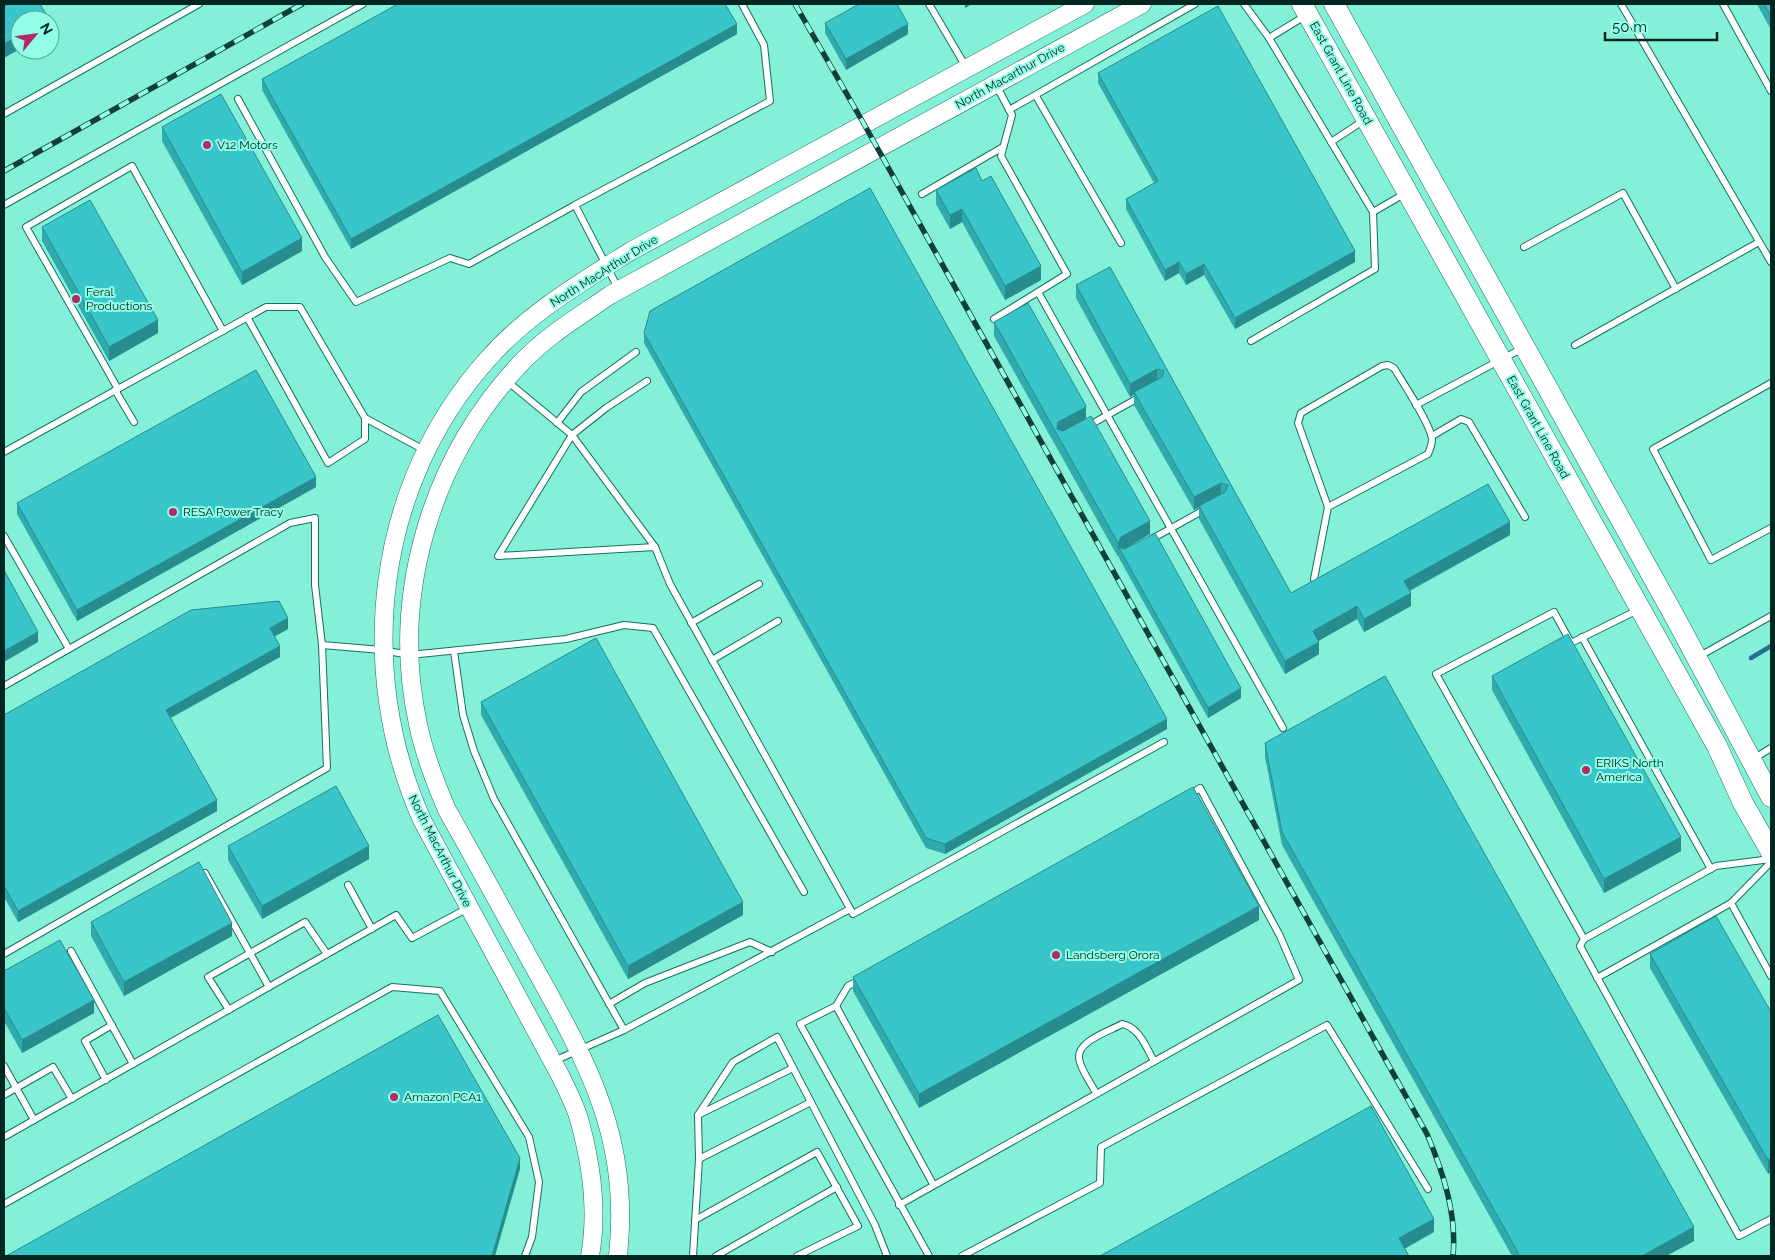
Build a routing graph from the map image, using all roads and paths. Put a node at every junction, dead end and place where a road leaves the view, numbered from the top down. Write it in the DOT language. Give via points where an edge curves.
graph roads {
  1 [pos="199,4"];
  2 [pos="363,4"];
  3 [pos="742,4"];
  4 [pos="930,4"];
  5 [pos="1142,4"];
  6 [pos="1195,4"];
  7 [pos="1244,4"];
  8 [pos="1334,4"];
  9 [pos="1621,4"];
  10 [pos="1723,4"];
  11 [pos="1081,5"];
  12 [pos="1305,9"];
  13 [pos="1269,38"];
  14 [pos="971,66"];
  15 [pos="995,84"];
  16 [pos="1771,91"];
  17 [pos="1036,96"];
  18 [pos="238,99"];
  19 [pos="1009,110"];
  20 [pos="4,114"];
  21 [pos="1366,118"];
  22 [pos="1331,142"];
  23 [pos="1003,147"];
  24 [pos="878,148"];
  25 [pos="1407,192"];
  26 [pos="922,194"];
  27 [pos="575,204"];
  28 [pos="4,205"];
  29 [pos="1373,212"];
  30 [pos="1760,242"];
  31 [pos="1121,243"];
  32 [pos="1524,247"];
  33 [pos="1771,262"];
  34 [pos="608,266"];
  35 [pos="1676,289"];
  36 [pos="619,290"];
  37 [pos="1038,292"];
  38 [pos="247,317"];
  39 [pos="994,319"];
  40 [pos="222,330"];
  41 [pos="1251,341"];
  42 [pos="1575,345"];
  43 [pos="1525,347"];
  44 [pos="636,352"];
  45 [pos="1501,360"];
  46 [pos="506,380"];
  47 [pos="646,380"];
  48 [pos="1771,383"];
  49 [pos="117,390"];
  50 [pos="1150,391"];
  51 [pos="1416,405"];
  52 [pos="1107,416"];
  53 [pos="365,418"];
  54 [pos="134,422"];
  55 [pos="558,423"];
  56 [pos="1084,428"];
  57 [pos="572,435"];
  58 [pos="1432,436"];
  59 [pos="4,452"];
  60 [pos="427,452"];
  61 [pos="1214,504"];
  62 [pos="1328,507"];
  63 [pos="1526,518"];
  64 [pos="1170,528"];
  65 [pos="1771,528"];
  66 [pos="4,536"];
  67 [pos="1147,541"];
  68 [pos="655,547"];
  69 [pos="1314,579"];
  70 [pos="759,584"];
  71 [pos="1640,609"];
  72 [pos="1771,616"];
  73 [pos="778,621"];
  74 [pos="692,623"];
  75 [pos="1582,638"];
  76 [pos="322,645"];
  77 [pos="69,649"];
  78 [pos="382,650"];
  79 [pos="454,651"];
  80 [pos="410,655"];
  81 [pos="1696,658"];
  82 [pos="712,660"];
  83 [pos="4,686"];
  84 [pos="1283,728"];
  85 [pos="1164,742"];
  86 [pos="1771,748"];
  87 [pos="1751,760"];
  88 [pos="1771,796"];
  89 [pos="1183,798"];
  90 [pos="1771,852"];
  91 [pos="1771,860"];
  92 [pos="1711,869"];
  93 [pos="205,873"];
  94 [pos="348,885"];
  95 [pos="804,892"];
  96 [pos="1731,904"];
  97 [pos="470,908"];
  98 [pos="850,909"];
  99 [pos="372,929"];
  100 [pos="1584,939"];
  101 [pos="71,951"];
  102 [pos="772,952"];
  103 [pos="250,953"];
  104 [pos="4,954"];
  105 [pos="327,954"];
  106 [pos="868,975"];
  107 [pos="1771,976"];
  108 [pos="1597,978"];
  109 [pos="269,987"];
  110 [pos="609,1004"];
  111 [pos="836,1006"];
  112 [pos="229,1010"];
  113 [pos="112,1025"];
  114 [pos="624,1030"];
  115 [pos="580,1050"];
  116 [pos="1154,1061"];
  117 [pos="553,1062"];
  118 [pos="133,1064"];
  119 [pos="4,1066"];
  120 [pos="793,1068"];
  121 [pos="106,1080"];
  122 [pos="16,1088"];
  123 [pos="1096,1093"];
  124 [pos="4,1095"];
  125 [pos="72,1099"];
  126 [pos="810,1102"];
  127 [pos="698,1115"];
  128 [pos="34,1120"];
  129 [pos="4,1138"];
  130 [pos="699,1159"];
  131 [pos="933,1184"];
  132 [pos="837,1187"];
  133 [pos="1428,1189"];
  134 [pos="4,1204"];
  135 [pos="899,1205"];
  136 [pos="1771,1219"];
  137 [pos="695,1220"];
  138 [pos="525,1256"];
  139 [pos="590,1256"];
  140 [pos="618,1256"];
  141 [pos="693,1256"];
  142 [pos="716,1256"];
  143 [pos="797,1256"];
  144 [pos="887,1256"];
  145 [pos="929,1256"];
  146 [pos="962,1256"];
  1 -- 20 [label="lane"];
  2 -- 28 [label="lane"];
  3 -- 27 [label="lane" via="764,45 770,101"];
  4 -- 14 [label="lane"];
  5 -- 15 [label="main road, North Macarthur Drive"];
  6 -- 17 [label="lane"];
  7 -- 13 [label="lane"];
  8 -- 43 [label="main road"];
  9 -- 30 [label="lane"];
  10 -- 16 [label="lane"];
  11 -- 14 [label="main road"];
  12 -- 13 [label="lane"];
  12 -- 21 [label="main road, East Grant Line Road"];
  13 -- 22 [label="lane"];
  14 -- 34 [label="main road, North MacArthur Drive"];
  15 -- 19 [label="lane"];
  15 -- 24 [label="main road, North Macarthur Drive"];
  17 -- 19 [label="lane"];
  17 -- 31 [label="lane"];
  18 -- 27 [label="lane" via="325,257 356,302 450,258 469,264"];
  19 -- 23 [label="lane" via="1012,115"];
  21 -- 22 [label="lane"];
  21 -- 25 [label="main road, East Grant Line Road"];
  22 -- 29 [label="lane"];
  23 -- 26 [label="lane"];
  23 -- 37 [label="lane" via="1001,156 1067,274"];
  24 -- 36 [label="main road, North MacArthur Drive"];
  25 -- 29 [label="lane"];
  25 -- 45 [label="main road, East Grant Line Road"];
  27 -- 34 [label="lane"];
  29 -- 41 [label="lane" via="1375,269"];
  30 -- 33 [label="lane"];
  30 -- 35 [label="lane"];
  32 -- 35 [label="lane" via="1623,194"];
  34 -- 36 [label="lane"];
  34 -- 60 [label="main road, North MacArthur Drive" via="561,295 492,354 455,402"];
  35 -- 42 [label="lane"];
  36 -- 46 [label="main road, North MacArthur Drive" via="566,325"];
  37 -- 39 [label="lane"];
  37 -- 52 [label="lane"];
  38 -- 40 [label="lane"];
  38 -- 53 [label="lane" via="266,307 300,307"];
  38 -- 53 [label="lane" via="328,463 365,439"];
  40 -- 49 [label="lane"];
  40 -- 49 [label="lane" via="132,166 26,226"];
  43 -- 45 [label="lane"];
  43 -- 81 [label="main road"];
  44 -- 55 [label="lane" via="581,392"];
  45 -- 51 [label="lane"];
  45 -- 71 [label="main road, East Grant Line Road"];
  46 -- 55 [label="lane"];
  46 -- 80 [label="main road, North MacArthur Drive" via="463,440 443,480 427,524 415,569 410,610"];
  47 -- 57 [label="lane"];
  48 -- 65 [label="lane" via="1653,449 1711,560"];
  49 -- 54 [label="lane"];
  49 -- 59 [label="lane"];
  50 -- 52 [label="lane"];
  51 -- 58 [label="lane"];
  51 -- 62 [label="lane" via="1394,368 1388,365 1301,413 1298,423"];
  52 -- 56 [label="lane"];
  52 -- 64 [label="lane"];
  53 -- 60 [label="lane"];
  55 -- 57 [label="lane"];
  57 -- 68 [label="lane"];
  57 -- 68 [label="lane" via="498,556"];
  58 -- 62 [label="lane" via="1428,454"];
  58 -- 63 [label="lane" via="1461,419 1469,422"];
  60 -- 78 [label="main road, North MacArthur Drive" via="409,491 392,544 384,598"];
  61 -- 64 [label="lane"];
  62 -- 69 [label="lane"];
  64 -- 67 [label="lane"];
  64 -- 84 [label="lane"];
  66 -- 77 [label="lane"];
  68 -- 74 [label="lane" via="670,584"];
  70 -- 74 [label="lane"];
  71 -- 75 [label="lane"];
  71 -- 90 [label="main road, East Grant Line Road" via="1717,746 1743,803"];
  72 -- 81 [label="lane"];
  73 -- 82 [label="lane"];
  74 -- 82 [label="lane"];
  75 -- 92 [label="lane"];
  75 -- 100 [label="lane" via="1571,643 1554,612 1436,674"];
  76 -- 77 [label="lane" via="315,585 315,518 290,523"];
  76 -- 78 [label="lane"];
  76 -- 104 [label="lane" via="327,768"];
  77 -- 83 [label="lane"];
  78 -- 80 [label="lane"];
  78 -- 97 [label="main road, North MacArthur Drive" via="385,692 395,748 410,793"];
  79 -- 80 [label="lane"];
  79 -- 95 [label="lane" via="566,639 624,625 653,628"];
  79 -- 110 [label="lane" via="462,715 491,792"];
  80 -- 115 [label="main road, North MacArthur Drive" via="418,724 430,770 447,810"];
  81 -- 87 [label="main road"];
  82 -- 98 [label="lane"];
  85 -- 98 [label="lane" via="853,914"];
  86 -- 87 [label="lane"];
  87 -- 88 [label="main road"];
  89 -- 116 [label="lane" via="1200,788 1280,936 1300,980"];
  91 -- 92 [label="lane"];
  91 -- 96 [label="lane"];
  92 -- 100 [label="lane"];
  93 -- 103 [label="lane"];
  94 -- 99 [label="lane"];
  96 -- 107 [label="lane"];
  96 -- 108 [label="lane"];
  97 -- 99 [label="lane" via="412,938 396,915"];
  97 -- 117 [label="main road, North MacArthur Drive"];
  98 -- 102 [label="lane"];
  99 -- 105 [label="lane"];
  100 -- 108 [label="lane" via="1580,946"];
  101 -- 113 [label="lane"];
  102 -- 110 [label="lane" via="750,942 645,983"];
  102 -- 114 [label="lane"];
  103 -- 105 [label="lane" via="305,922"];
  103 -- 109 [label="lane"];
  103 -- 112 [label="lane" via="208,977"];
  105 -- 109 [label="lane"];
  106 -- 111 [label="lane" via="848,986"];
  108 -- 136 [label="lane" via="1740,1236"];
  109 -- 112 [label="lane"];
  110 -- 114 [label="lane"];
  111 -- 131 [label="lane"];
  111 -- 135 [label="lane" via="800,1024"];
  112 -- 118 [label="lane"];
  113 -- 118 [label="lane"];
  113 -- 121 [label="lane" via="85,1041"];
  114 -- 115 [label="lane"];
  115 -- 117 [label="lane"];
  115 -- 140 [label="main road, North MacArthur Drive" via="604,1105 612,1135 619,1185"];
  116 -- 123 [label="lane"];
  116 -- 123 [label="lane" via="1135,1028 1128,1025 1122,1024 1085,1044 1079,1052 1079,1060"];
  117 -- 139 [label="main road, North MacArthur Drive" via="579,1117 590,1165 593,1205"];
  118 -- 121 [label="lane"];
  119 -- 122 [label="lane"];
  120 -- 126 [label="lane"];
  120 -- 127 [label="lane"];
  120 -- 127 [label="lane" via="777,1037 733,1062"];
  121 -- 125 [label="lane"];
  122 -- 124 [label="lane"];
  122 -- 125 [label="lane" via="52,1067"];
  122 -- 128 [label="lane"];
  123 -- 131 [label="lane"];
  125 -- 128 [label="lane"];
  126 -- 130 [label="lane"];
  126 -- 144 [label="lane" via="875,1225"];
  127 -- 130 [label="lane"];
  128 -- 129 [label="lane"];
  130 -- 137 [label="lane"];
  131 -- 135 [label="lane"];
  132 -- 137 [label="lane" via="817,1152"];
  132 -- 142 [label="lane"];
  132 -- 143 [label="lane" via="858,1226"];
  133 -- 146 [label="lane" via="1327,1025 1102,1147 1100,1183"];
  134 -- 138 [label="lane" via="392,988 440,991 529,1137 539,1182 532,1237"];
  135 -- 145 [label="lane"];
  137 -- 141 [label="lane"];
}
